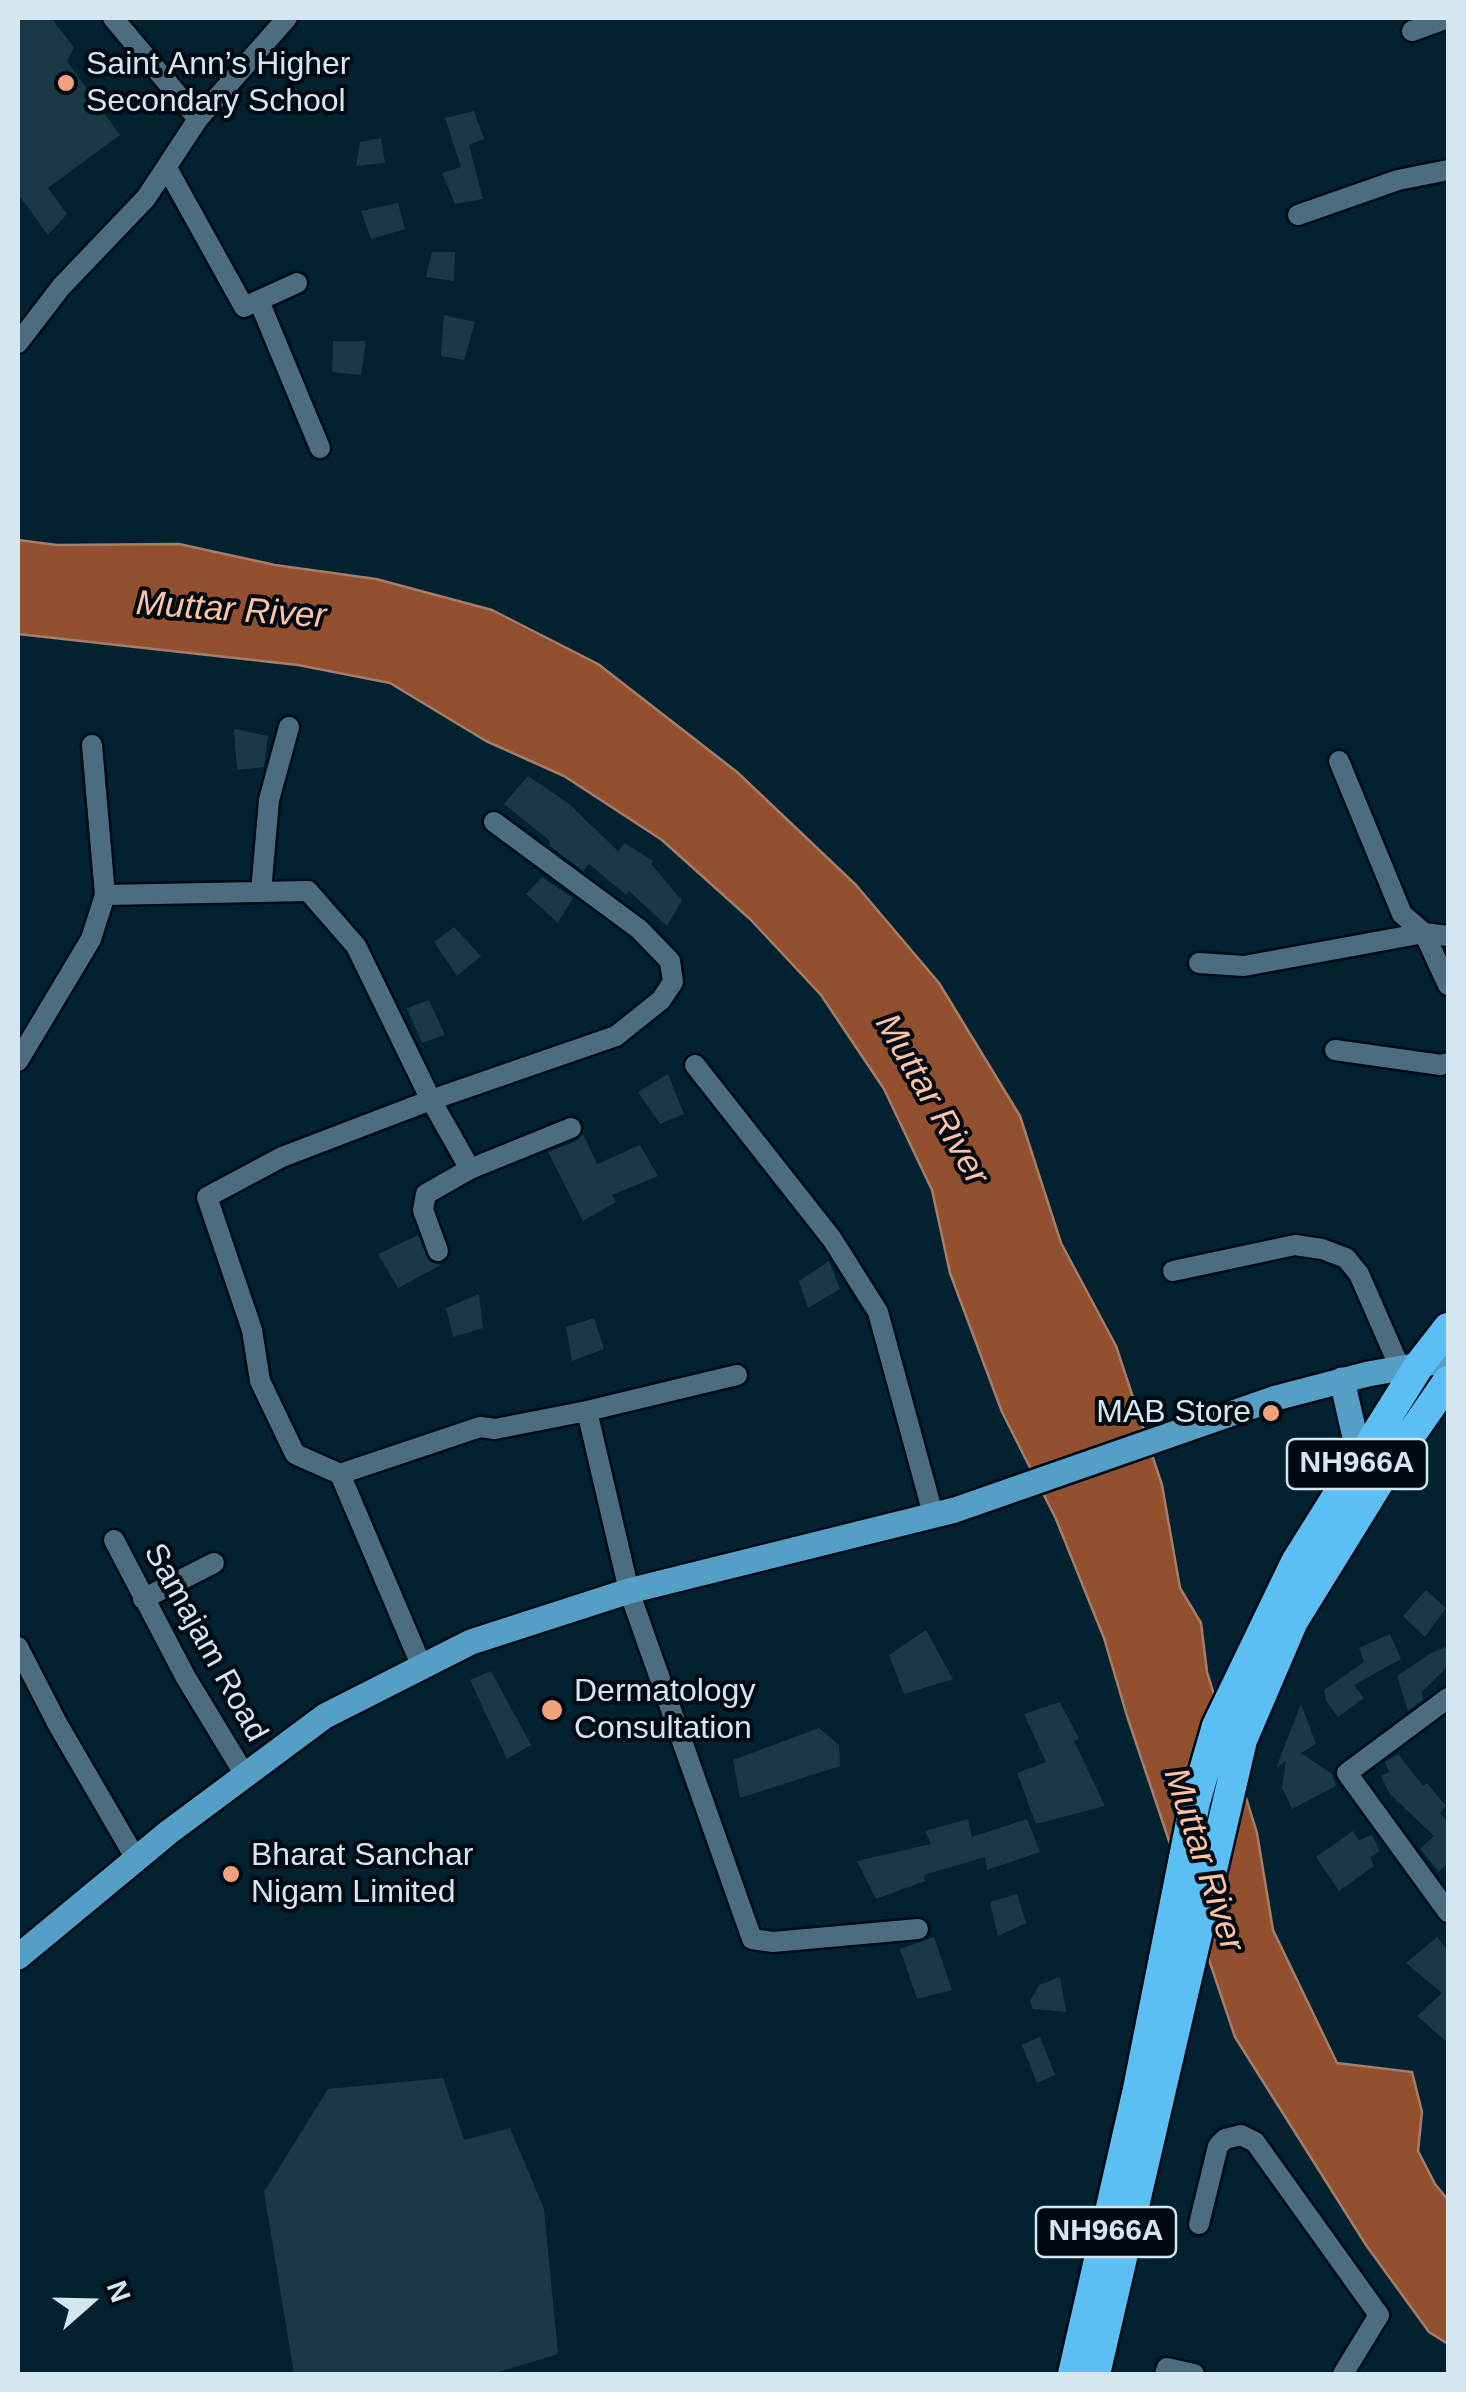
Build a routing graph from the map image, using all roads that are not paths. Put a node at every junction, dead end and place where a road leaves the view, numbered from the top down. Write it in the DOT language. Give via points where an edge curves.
graph roads {
  1 [pos="113,18"];
  2 [pos="287,18"];
  3 [pos="1448,18"];
  4 [pos="1412,31"];
  5 [pos="198,119"];
  6 [pos="167,168"];
  7 [pos="1448,170"];
  8 [pos="1298,214"];
  9 [pos="297,283"];
  10 [pos="260,301"];
  11 [pos="18,343"];
  12 [pos="320,448"];
  13 [pos="289,727"];
  14 [pos="92,745"];
  15 [pos="1339,762"];
  16 [pos="494,822"];
  17 [pos="260,892"];
  18 [pos="105,895"];
  19 [pos="1424,933"];
  20 [pos="1448,936"];
  21 [pos="1200,962"];
  22 [pos="1448,986"];
  23 [pos="1335,1050"];
  24 [pos="18,1061"];
  25 [pos="1448,1063"];
  26 [pos="695,1064"];
  27 [pos="431,1100"];
  28 [pos="571,1128"];
  29 [pos="470,1169"];
  30 [pos="438,1250"];
  31 [pos="1173,1272"];
  32 [pos="1448,1328"];
  33 [pos="1423,1364"];
  34 [pos="737,1374"];
  35 [pos="1342,1380"];
  36 [pos="1448,1381"];
  37 [pos="587,1411"];
  38 [pos="1358,1464"];
  39 [pos="340,1474"];
  40 [pos="944,1512"];
  41 [pos="114,1540"];
  42 [pos="214,1564"];
  43 [pos="629,1591"];
  44 [pos="143,1600"];
  45 [pos="1283,1613"];
  46 [pos="18,1646"];
  47 [pos="422,1667"];
  48 [pos="1448,1698"];
  49 [pos="245,1776"];
  50 [pos="136,1859"];
  51 [pos="1448,1912"];
  52 [pos="918,1929"];
  53 [pos="19,1950"];
  54 [pos="1150,2092"];
  55 [pos="1198,2224"];
  56 [pos="1073,2374"];
  57 [pos="1095,2374"];
  58 [pos="1165,2374"];
  59 [pos="1194,2374"];
  60 [pos="1343,2374"];
  1 -- 5 [label="street"];
  2 -- 5 [label="street"];
  3 -- 4 [label="street"];
  5 -- 6 [label="street"];
  6 -- 10 [label="street" via="244,307"];
  6 -- 11 [label="street"];
  7 -- 8 [label="street"];
  9 -- 10 [label="street"];
  10 -- 12 [label="street"];
  13 -- 17 [label="street" via="269,800"];
  14 -- 18 [label="street"];
  15 -- 19 [label="street" via="1402,914"];
  16 -- 27 [label="street" via="639,929 670,961 673,982 616,1036"];
  17 -- 18 [label="street"];
  17 -- 27 [label="street" via="308,892 356,946"];
  18 -- 24 [label="street" via="91,939"];
  19 -- 20 [label="street"];
  19 -- 21 [label="street" via="1244,966"];
  19 -- 22 [label="street"];
  23 -- 25 [label="street"];
  26 -- 40 [label="street" via="832,1238 878,1312"];
  27 -- 29 [label="street"];
  27 -- 39 [label="street" via="282,1158 207,1197 252,1330 260,1381 288,1440 295,1454"];
  28 -- 29 [label="street"];
  29 -- 30 [label="street" via="422,1199"];
  31 -- 33 [label="street" via="1295,1245 1322,1249 1346,1258"];
  32 -- 33 [label="highway, NH966A"];
  33 -- 35 [label="main road"];
  33 -- 38 [label="highway, NH966A"];
  34 -- 37 [label="street"];
  35 -- 38 [label="main road"];
  35 -- 40 [label="main road"];
  36 -- 45 [label="highway, NH966A"];
  37 -- 39 [label="street" via="480,1426"];
  37 -- 43 [label="street"];
  38 -- 45 [label="highway, NH966A"];
  39 -- 47 [label="street"];
  40 -- 43 [label="main road"];
  41 -- 44 [label="street, Samajam Road"];
  42 -- 44 [label="street"];
  43 -- 47 [label="main road" via="471,1642"];
  43 -- 52 [label="street" via="752,1939"];
  44 -- 49 [label="street, Samajam Road"];
  45 -- 54 [label="highway, NH966A" via="1217,1726 1195,1802"];
  46 -- 50 [label="street"];
  47 -- 49 [label="main road" via="325,1716"];
  48 -- 51 [label="street" via="1348,1773"];
  49 -- 50 [label="main road"];
  50 -- 53 [label="main road"];
  54 -- 56 [label="highway, NH966A"];
  54 -- 57 [label="highway, NH966A"];
  55 -- 60 [label="street" via="1218,2146 1241,2135 1255,2142 1378,2315"];
  58 -- 59 [label="street" via="1166,2368"];
}
